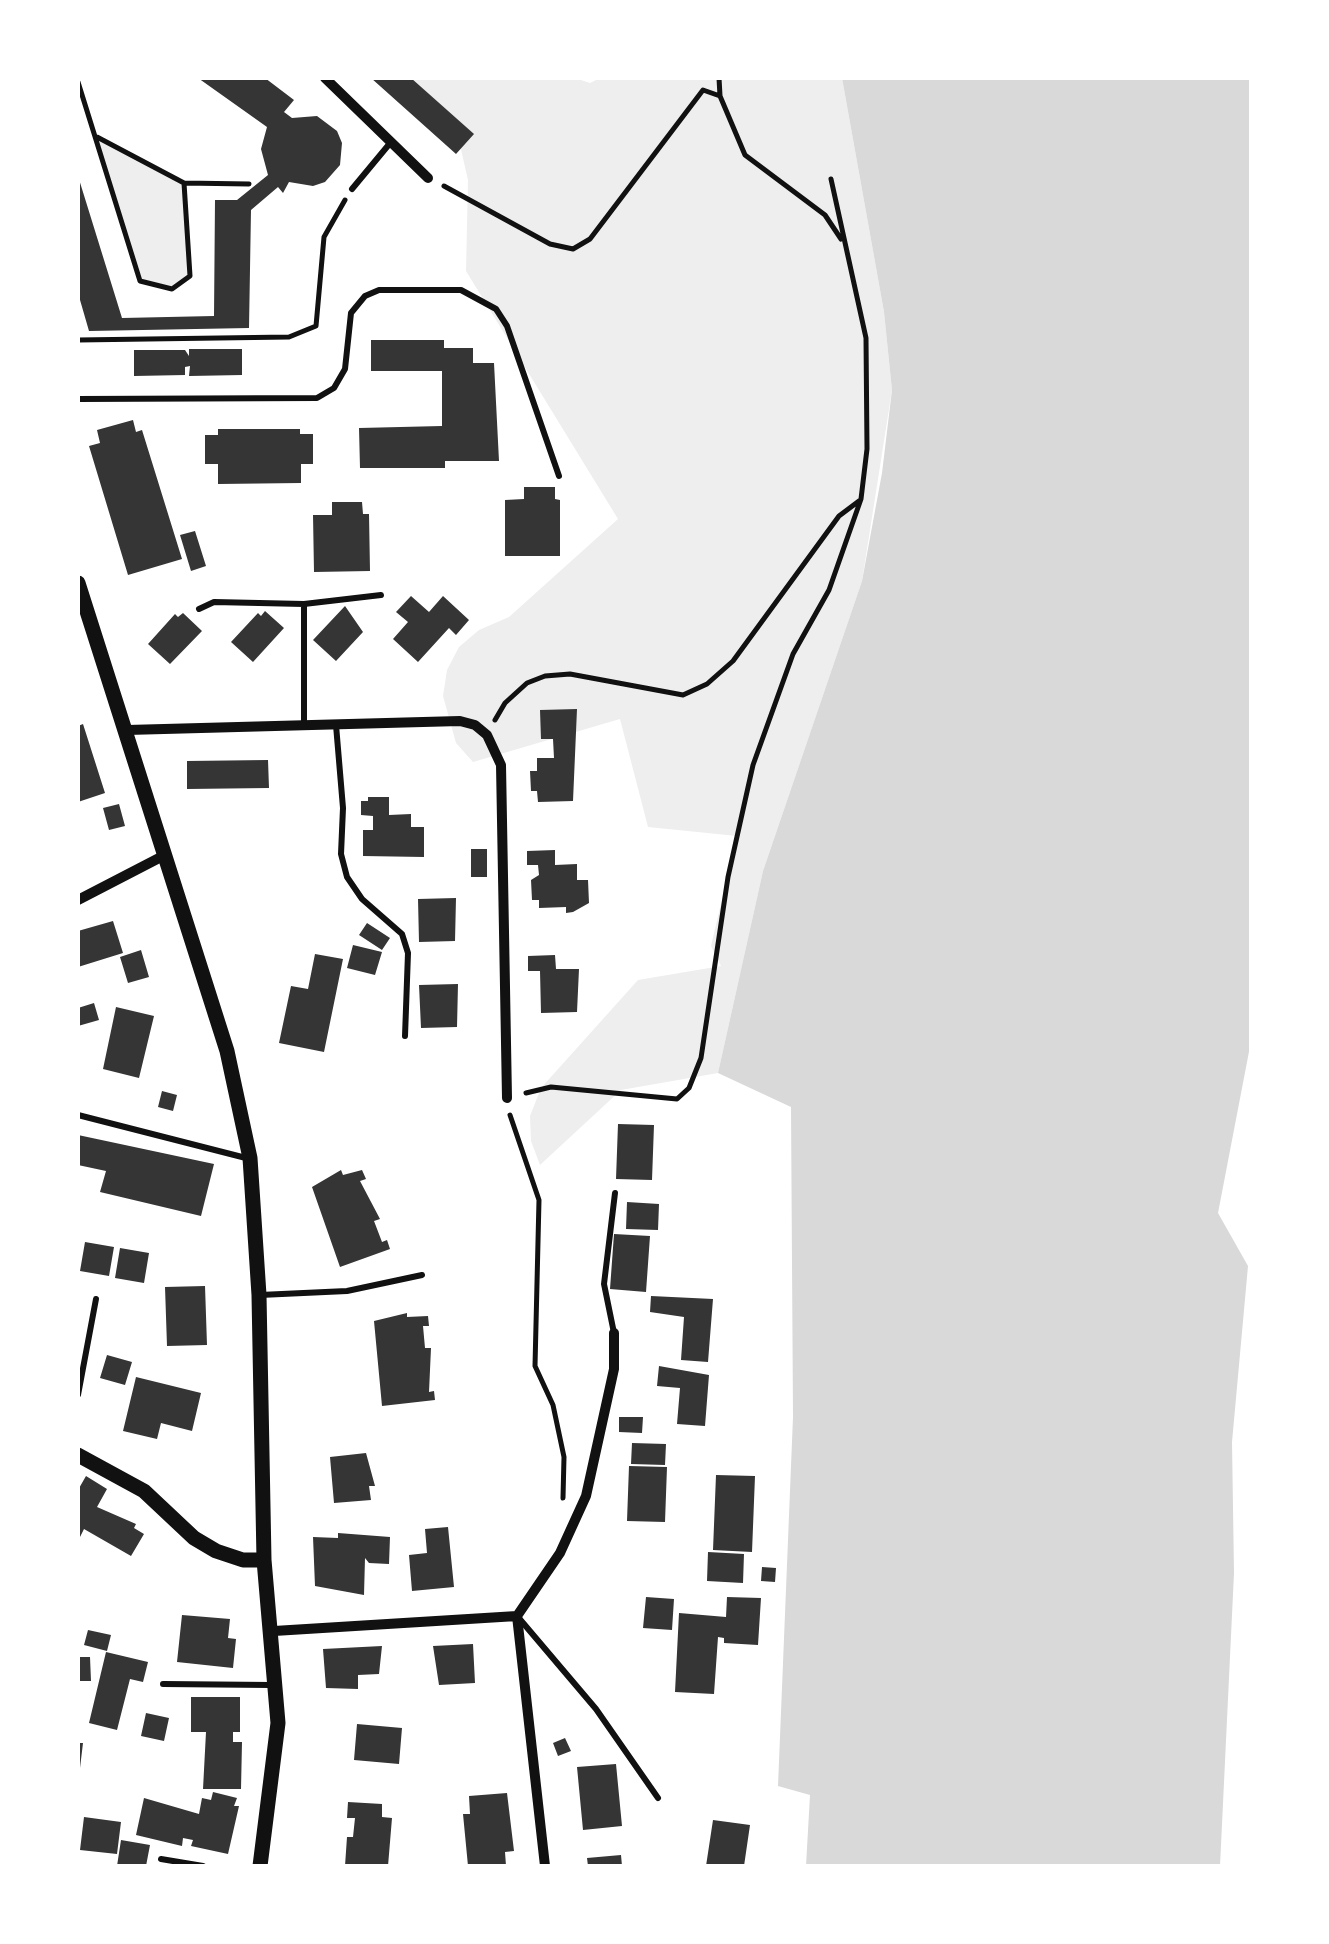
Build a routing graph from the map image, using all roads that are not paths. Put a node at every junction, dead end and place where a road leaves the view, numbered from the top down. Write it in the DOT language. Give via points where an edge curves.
graph roads {
  1 [pos="324,78"];
  2 [pos="392,142"];
  3 [pos="428,178"];
  4 [pos="352,189"];
  5 [pos="78,399"];
  6 [pos="559,476"];
  7 [pos="78,584"];
  8 [pos="381,595"];
  9 [pos="304,604"];
  10 [pos="200,609"];
  11 [pos="336,724"];
  12 [pos="304,725"];
  13 [pos="127,730"];
  14 [pos="164,856"];
  15 [pos="78,900"];
  16 [pos="405,1036"];
  17 [pos="508,1098"];
  18 [pos="78,1115"];
  19 [pos="250,1158"];
  20 [pos="615,1194"];
  21 [pos="422,1275"];
  22 [pos="258,1295"];
  23 [pos="96,1299"];
  24 [pos="614,1333"];
  25 [pos="78,1395"];
  26 [pos="78,1456"];
  27 [pos="264,1560"];
  28 [pos="517,1616"];
  29 [pos="274,1631"];
  30 [pos="163,1684"];
  31 [pos="278,1685"];
  32 [pos="658,1798"];
  33 [pos="161,1859"];
  34 [pos="203,1866"];
  35 [pos="260,1866"];
  36 [pos="545,1866"];
  1 -- 2 [label="street"];
  2 -- 3 [label="street"];
  2 -- 4 [label="lane"];
  5 -- 6 [label="lane" via="317,398 334,388 345,369 351,313 364,296 379,290 460,290 496,309 508,326"];
  7 -- 13 [label="street"];
  8 -- 9 [label="lane"];
  9 -- 10 [label="lane" via="254,600"];
  9 -- 12 [label="lane"];
  11 -- 12 [label="street"];
  11 -- 16 [label="lane" via="347,877 402,934 408,953"];
  11 -- 17 [label="street" via="460,721 487,735 500,765"];
  12 -- 13 [label="street"];
  13 -- 14 [label="street"];
  14 -- 15 [label="street"];
  14 -- 19 [label="street" via="227,1051"];
  18 -- 19 [label="lane"];
  19 -- 22 [label="street"];
  20 -- 24 [label="lane" via="604,1284"];
  21 -- 22 [label="lane" via="333,1293"];
  22 -- 27 [label="street"];
  23 -- 25 [label="lane"];
  24 -- 28 [label="street" via="614,1369 586,1496 560,1553"];
  26 -- 27 [label="street" via="144,1491 216,1551"];
  27 -- 29 [label="street"];
  28 -- 29 [label="street"];
  28 -- 32 [label="lane" via="596,1709"];
  28 -- 36 [label="street"];
  29 -- 31 [label="street"];
  30 -- 31 [label="lane"];
  31 -- 35 [label="street" via="277,1756"];
  33 -- 34 [label="lane"];
}
